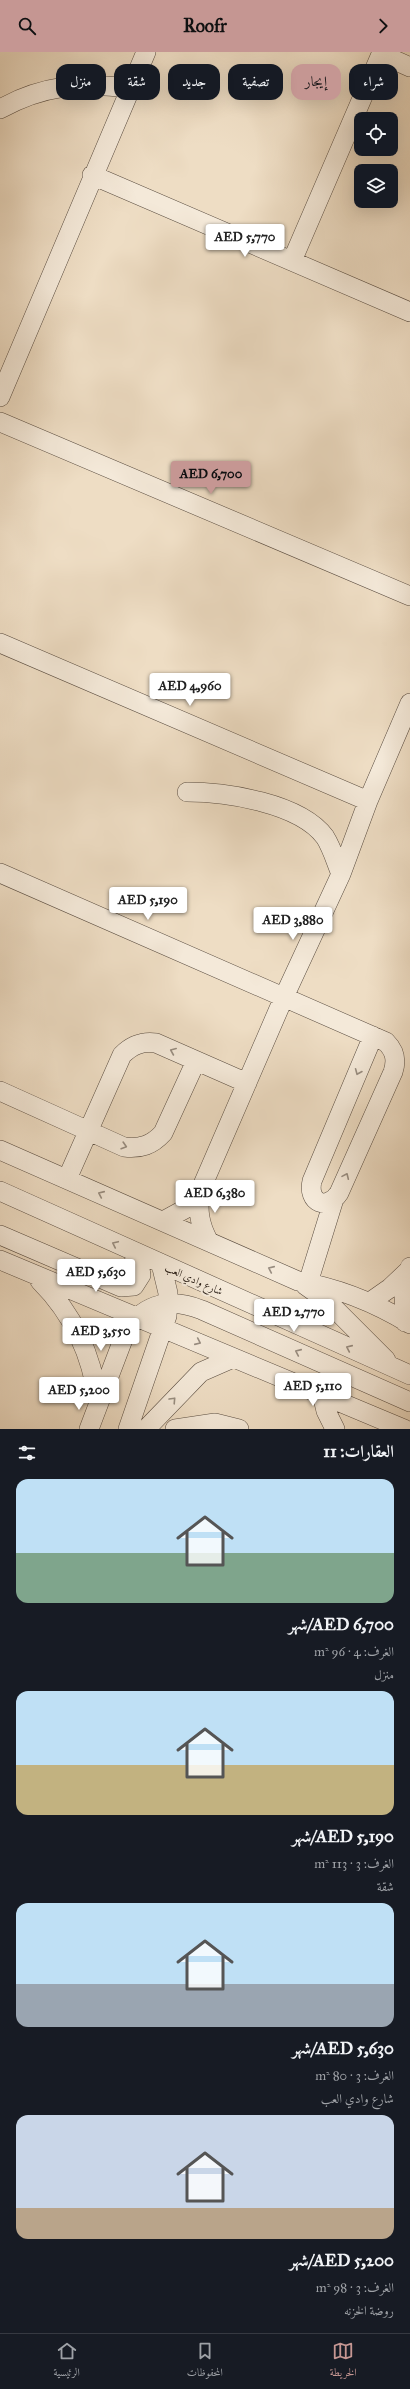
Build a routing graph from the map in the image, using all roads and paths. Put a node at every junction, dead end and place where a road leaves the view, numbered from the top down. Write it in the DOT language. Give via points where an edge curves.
graph roads {
  1 [pos="146,52"];
  2 [pos="382,53"];
  3 [pos="141,64"];
  4 [pos="410,67"];
  5 [pos="114,86"];
  6 [pos="125,100"];
  7 [pos="0,109"];
  8 [pos="92,175"];
  9 [pos="292,261"];
  10 [pos="410,312"];
  11 [pos="0,398"];
  12 [pos="0,422"];
  13 [pos="410,596"];
  14 [pos="0,642"];
  15 [pos="410,703"];
  16 [pos="187,792"];
  17 [pos="368,801"];
  18 [pos="0,873"];
  19 [pos="341,874"];
  20 [pos="284,997"];
  21 [pos="373,1036"];
  22 [pos="196,1061"];
  23 [pos="247,1083"];
  24 [pos="0,1091"];
  25 [pos="88,1131"];
  26 [pos="0,1150"];
  27 [pos="67,1179"];
  28 [pos="201,1189"];
  29 [pos="0,1191"];
  30 [pos="334,1199"];
  31 [pos="163,1221"];
  32 [pos="0,1235"];
  33 [pos="209,1242"];
  34 [pos="133,1253"];
  35 [pos="0,1260"];
  36 [pos="161,1264"];
  37 [pos="409,1269"];
  38 [pos="35,1276"];
  39 [pos="303,1282"];
  40 [pos="370,1302"];
  41 [pos="169,1304"];
  42 [pos="136,1318"];
  43 [pos="408,1323"];
  44 [pos="162,1328"];
  45 [pos="233,1358"];
  46 [pos="402,1372"];
  47 [pos="322,1394"];
  48 [pos="410,1402"];
  49 [pos="98,1404"];
  50 [pos="89,1429"];
  51 [pos="128,1429"];
  52 [pos="146,1429"];
  53 [pos="175,1429"];
  54 [pos="239,1429"];
  55 [pos="335,1429"];
  56 [pos="404,1429"];
  1 -- 3 [label="street"];
  2 -- 4 [label="street"];
  2 -- 9 [label="street"];
  5 -- 7 [label="street" via="95,83 72,85 28,96"];
  6 -- 8 [label="street"];
  8 -- 9 [label="street"];
  8 -- 11 [label="street"];
  9 -- 10 [label="street"];
  12 -- 13 [label="street"];
  14 -- 17 [label="street"];
  15 -- 17 [label="street"];
  16 -- 19 [label="street" via="238,797 274,807 304,820 324,837"];
  17 -- 19 [label="street"];
  18 -- 20 [label="street"];
  19 -- 20 [label="street"];
  20 -- 21 [label="street"];
  20 -- 23 [label="street"];
  30 -- 21 [label="street, one-way" via="395,1066 396,1060 391,1047"];
  21 -- 30 [label="street, one-way" via="310,1189 312,1197 319,1202 327,1203"];
  22 -- 23 [label="street"];
  25 -- 22 [label="street, one-way" via="124,1147 138,1148 150,1144 163,1133"];
  22 -- 25 [label="street, one-way" via="149,1042 134,1045 118,1062"];
  23 -- 28 [label="street"];
  24 -- 25 [label="street"];
  25 -- 27 [label="street"];
  26 -- 27 [label="street"];
  31 -- 27 [label="street, one-way"];
  28 -- 31 [label="street" via="185,1208"];
  28 -- 33 [label="street" via="199,1216"];
  34 -- 29 [label="street, شارع وادي العب, one-way"];
  30 -- 39 [label="street"];
  31 -- 33 [label="street"];
  32 -- 34 [label="street" via="121,1287 134,1286 141,1275 140,1262"];
  39 -- 33 [label="street, one-way"];
  34 -- 36 [label="street, شارع وادي العب"];
  35 -- 38 [label="street"];
  36 -- 41 [label="street"];
  46 -- 36 [label="street, شارع وادي العب, one-way"];
  37 -- 40 [label="street" via="390,1288"];
  37 -- 43 [label="street" via="404,1296"];
  38 -- 42 [label="street"];
  38 -- 49 [label="street" via="63,1307 81,1337 91,1363"];
  39 -- 40 [label="street" via="347,1292"];
  39 -- 46 [label="street" via="326,1300"];
  40 -- 43 [label="street"];
  41 -- 42 [label="street" via="156,1306"];
  41 -- 44 [label="street"];
  48 -- 41 [label="street, one-way" via="202,1310"];
  42 -- 44 [label="street"];
  42 -- 49 [label="street" via="121,1342"];
  44 -- 45 [label="street, one-way"];
  44 -- 51 [label="street"];
  45 -- 47 [label="street"];
  52 -- 45 [label="street, one-way" via="201,1372"];
  47 -- 55 [label="street" via="326,1412"];
  47 -- 56 [label="street"];
  49 -- 50 [label="street"];
  53 -- 54 [label="street" via="215,1423"];
}
